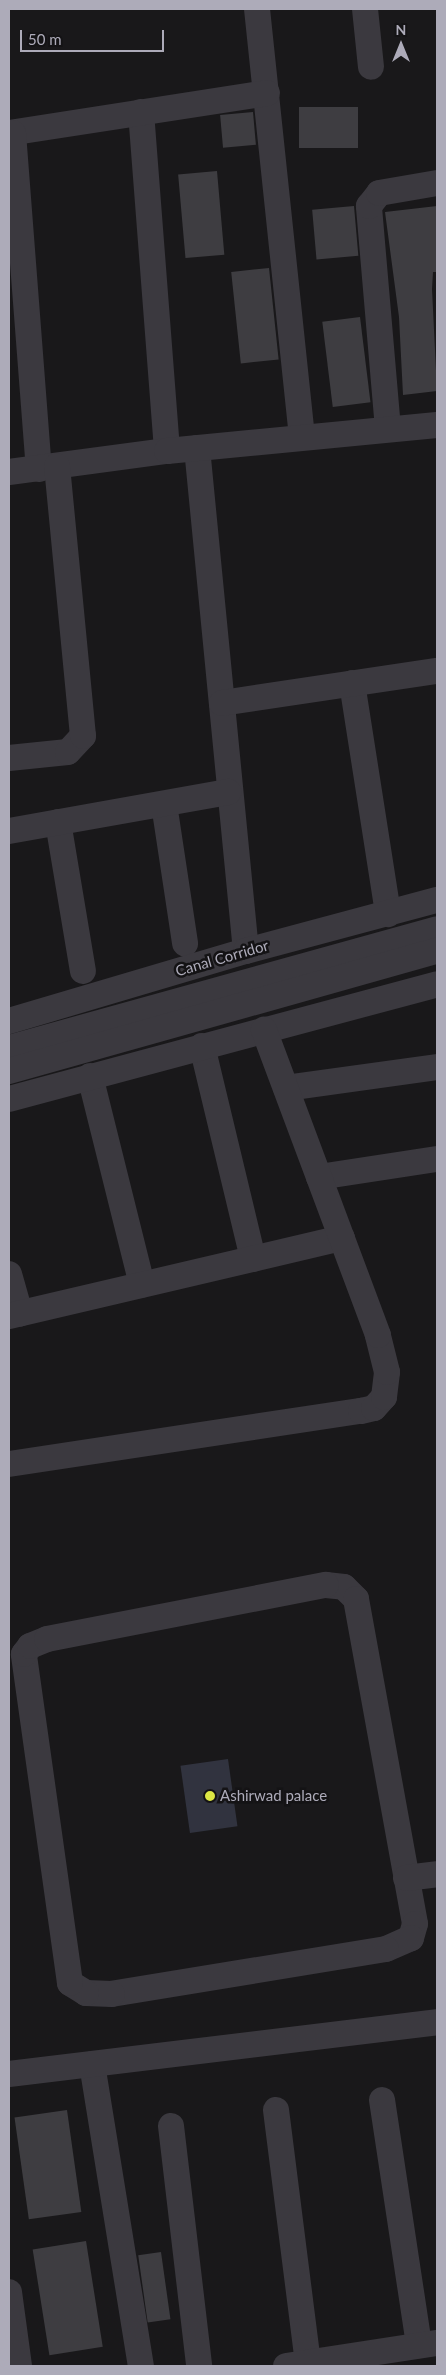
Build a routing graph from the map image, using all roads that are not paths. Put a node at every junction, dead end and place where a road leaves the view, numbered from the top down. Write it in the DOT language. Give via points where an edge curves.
graph roads {
  1 [pos="257,9"];
  2 [pos="365,9"];
  3 [pos="371,67"];
  4 [pos="267,92"];
  5 [pos="141,112"];
  6 [pos="11,133"];
  7 [pos="437,183"];
  8 [pos="19,345"];
  9 [pos="437,425"];
  10 [pos="388,429"];
  11 [pos="302,437"];
  12 [pos="197,448"];
  13 [pos="167,451"];
  14 [pos="48,468"];
  15 [pos="9,472"];
  16 [pos="437,671"];
  17 [pos="352,684"];
  18 [pos="222,703"];
  19 [pos="9,758"];
  20 [pos="229,792"];
  21 [pos="164,804"];
  22 [pos="58,822"];
  23 [pos="9,831"];
  24 [pos="437,900"];
  25 [pos="388,914"];
  26 [pos="437,929"];
  27 [pos="185,943"];
  28 [pos="246,950"];
  29 [pos="437,951"];
  30 [pos="83,971"];
  31 [pos="437,984"];
  32 [pos="9,1021"];
  33 [pos="264,1030"];
  34 [pos="202,1046"];
  35 [pos="9,1048"];
  36 [pos="437,1067"];
  37 [pos="9,1071"];
  38 [pos="90,1076"];
  39 [pos="286,1088"];
  40 [pos="9,1099"];
  41 [pos="437,1158"];
  42 [pos="319,1177"];
  43 [pos="342,1238"];
  44 [pos="253,1259"];
  45 [pos="9,1274"];
  46 [pos="142,1285"];
  47 [pos="14,1315"];
  48 [pos="9,1464"];
  49 [pos="16,1676"];
  50 [pos="437,1874"];
  51 [pos="406,1878"];
  52 [pos="437,2022"];
  53 [pos="92,2064"];
  54 [pos="9,2074"];
  55 [pos="382,2100"];
  56 [pos="276,2110"];
  57 [pos="172,2126"];
  58 [pos="9,2292"];
  59 [pos="428,2344"];
  60 [pos="297,2364"];
  61 [pos="18,2366"];
  62 [pos="141,2366"];
  63 [pos="199,2366"];
  1 -- 4 [label="street"];
  2 -- 3 [label="street"];
  4 -- 5 [label="street"];
  4 -- 11 [label="street"];
  5 -- 6 [label="street"];
  5 -- 13 [label="street"];
  6 -- 8 [label="street"];
  7 -- 10 [label="street" via="379,193 369,206"];
  8 -- 14 [label="street"];
  9 -- 10 [label="street"];
  10 -- 11 [label="street"];
  11 -- 12 [label="street"];
  12 -- 13 [label="street"];
  12 -- 18 [label="street"];
  13 -- 14 [label="street"];
  14 -- 15 [label="street"];
  14 -- 19 [label="street" via="83,736 68,752"];
  16 -- 17 [label="street"];
  17 -- 18 [label="street"];
  17 -- 25 [label="street"];
  18 -- 20 [label="street"];
  20 -- 21 [label="street"];
  20 -- 28 [label="street"];
  21 -- 22 [label="street"];
  21 -- 27 [label="street"];
  22 -- 23 [label="street"];
  22 -- 30 [label="street"];
  24 -- 25 [label="street, Canal Corridor"];
  25 -- 28 [label="street, Canal Corridor"];
  26 -- 35 [label="street"];
  28 -- 32 [label="street, Canal Corridor"];
  29 -- 37 [label="street"];
  31 -- 33 [label="street"];
  33 -- 34 [label="street"];
  33 -- 39 [label="street"];
  34 -- 38 [label="street"];
  34 -- 44 [label="street"];
  36 -- 39 [label="street"];
  38 -- 40 [label="street"];
  38 -- 46 [label="street"];
  39 -- 42 [label="street"];
  41 -- 42 [label="street"];
  42 -- 43 [label="street"];
  43 -- 44 [label="street"];
  43 -- 48 [label="street" via="378,1335 387,1372 384,1397 374,1408"];
  44 -- 46 [label="street"];
  45 -- 47 [label="street"];
  46 -- 47 [label="street"];
  49 -- 51 [label="street" via="30,1646 47,1639 326,1585 344,1587 356,1600"];
  49 -- 51 [label="street" via="67,1972 70,1983 86,1993 112,1994 400,1946 411,1938 415,1924"];
  50 -- 51 [label="street"];
  52 -- 53 [label="street"];
  53 -- 54 [label="street"];
  53 -- 62 [label="street"];
  55 -- 59 [label="street"];
  56 -- 60 [label="street"];
  57 -- 63 [label="street"];
  58 -- 61 [label="street"];
  59 -- 60 [label="street"];
}
